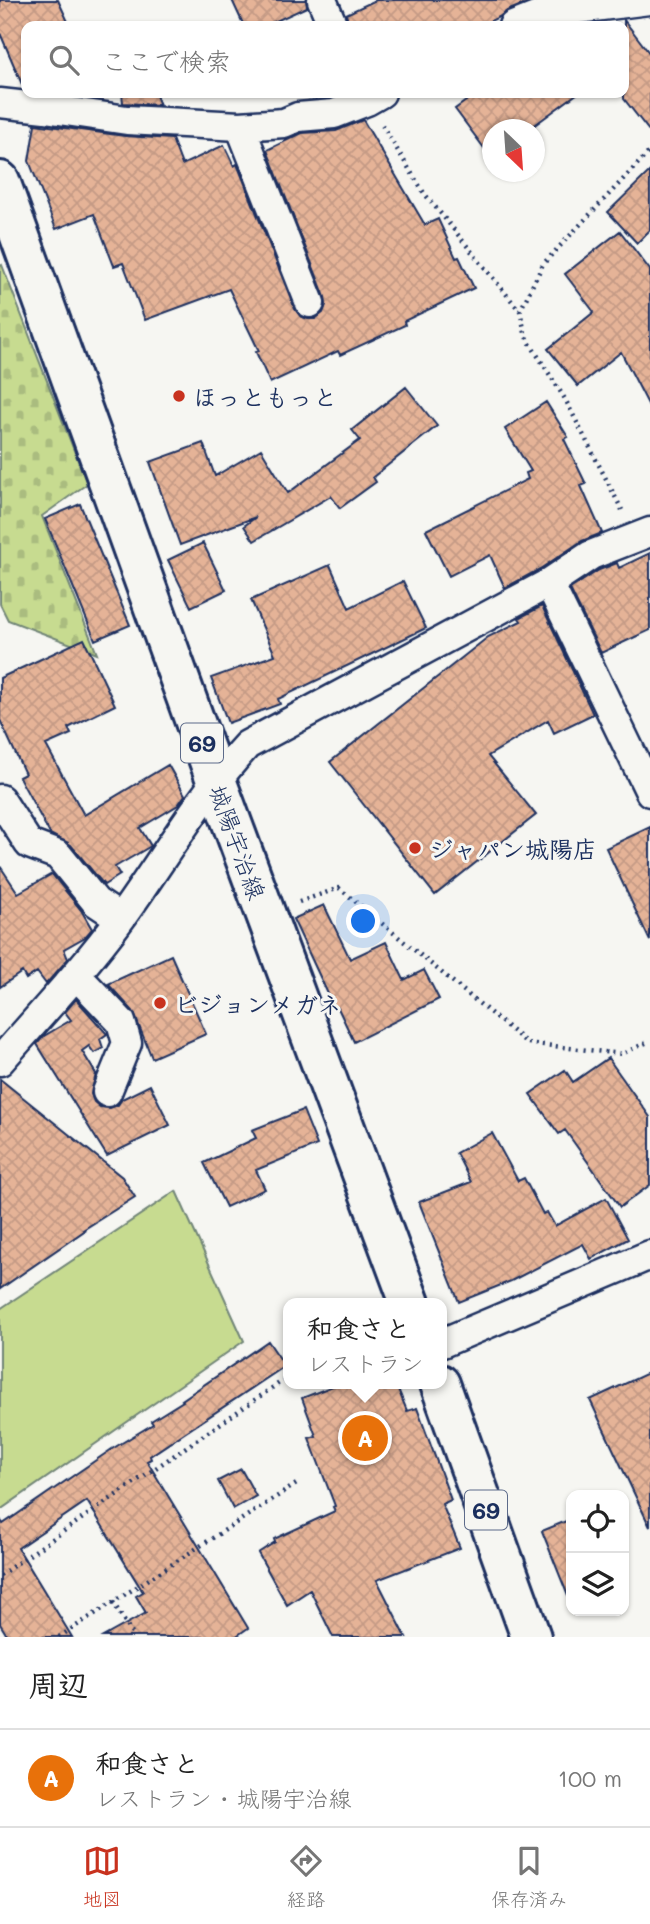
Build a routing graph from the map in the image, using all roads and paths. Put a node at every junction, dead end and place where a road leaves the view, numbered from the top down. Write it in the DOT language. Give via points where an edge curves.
graph roads {
  1 [pos="322,0"];
  2 [pos="649,0"];
  3 [pos="544,7"];
  4 [pos="331,21"];
  5 [pos="521,21"];
  6 [pos="366,98"];
  7 [pos="371,98"];
  8 [pos="0,103"];
  9 [pos="240,126"];
  10 [pos="650,151"];
  11 [pos="0,181"];
  12 [pos="310,303"];
  13 [pos="520,312"];
  14 [pos="642,534"];
  15 [pos="549,583"];
  16 [pos="216,780"];
  17 [pos="650,792"];
  18 [pos="0,799"];
  19 [pos="266,915"];
  20 [pos="120,918"];
  21 [pos="76,975"];
  22 [pos="650,1041"];
  23 [pos="0,1061"];
  24 [pos="107,1092"];
  25 [pos="650,1255"];
  26 [pos="408,1298"];
  27 [pos="447,1341"];
  28 [pos="283,1380"];
  29 [pos="442,1389"];
  30 [pos="299,1483"];
  31 [pos="0,1575"];
  32 [pos="113,1602"];
  33 [pos="59,1637"];
  34 [pos="134,1637"];
  35 [pos="531,1637"];
  1 -- 4 [label="street"];
  2 -- 3 [label="street"];
  3 -- 5 [label="street"];
  6 -- 9 [label="street" via="334,114"];
  7 -- 13 [label="path" via="424,193"];
  8 -- 9 [label="street" via="127,120"];
  9 -- 12 [label="street"];
  10 -- 13 [label="path" via="543,264"];
  11 -- 16 [label="main road, 城陽宇治線 / 69"];
  13 -- 14 [label="path" via="526,337"];
  14 -- 15 [label="street" via="591,555"];
  15 -- 16 [label="street" via="247,745"];
  15 -- 17 [label="street"];
  16 -- 19 [label="main road, 城陽宇治線 / 69"];
  16 -- 20 [label="street"];
  18 -- 20 [label="street" via="29,844 58,855 96,902"];
  19 -- 22 [label="path" via="339,888 527,1043 622,1054"];
  19 -- 26 [label="main road, 城陽宇治線 / 69"];
  20 -- 21 [label="street"];
  21 -- 23 [label="street"];
  21 -- 24 [label="street" via="121,1021 127,1043"];
  25 -- 27 [label="street"];
  28 -- 31 [label="path"];
  29 -- 35 [label="main road, 69"];
  30 -- 32 [label="path"];
  32 -- 33 [label="path"];
  32 -- 34 [label="path"];
}
